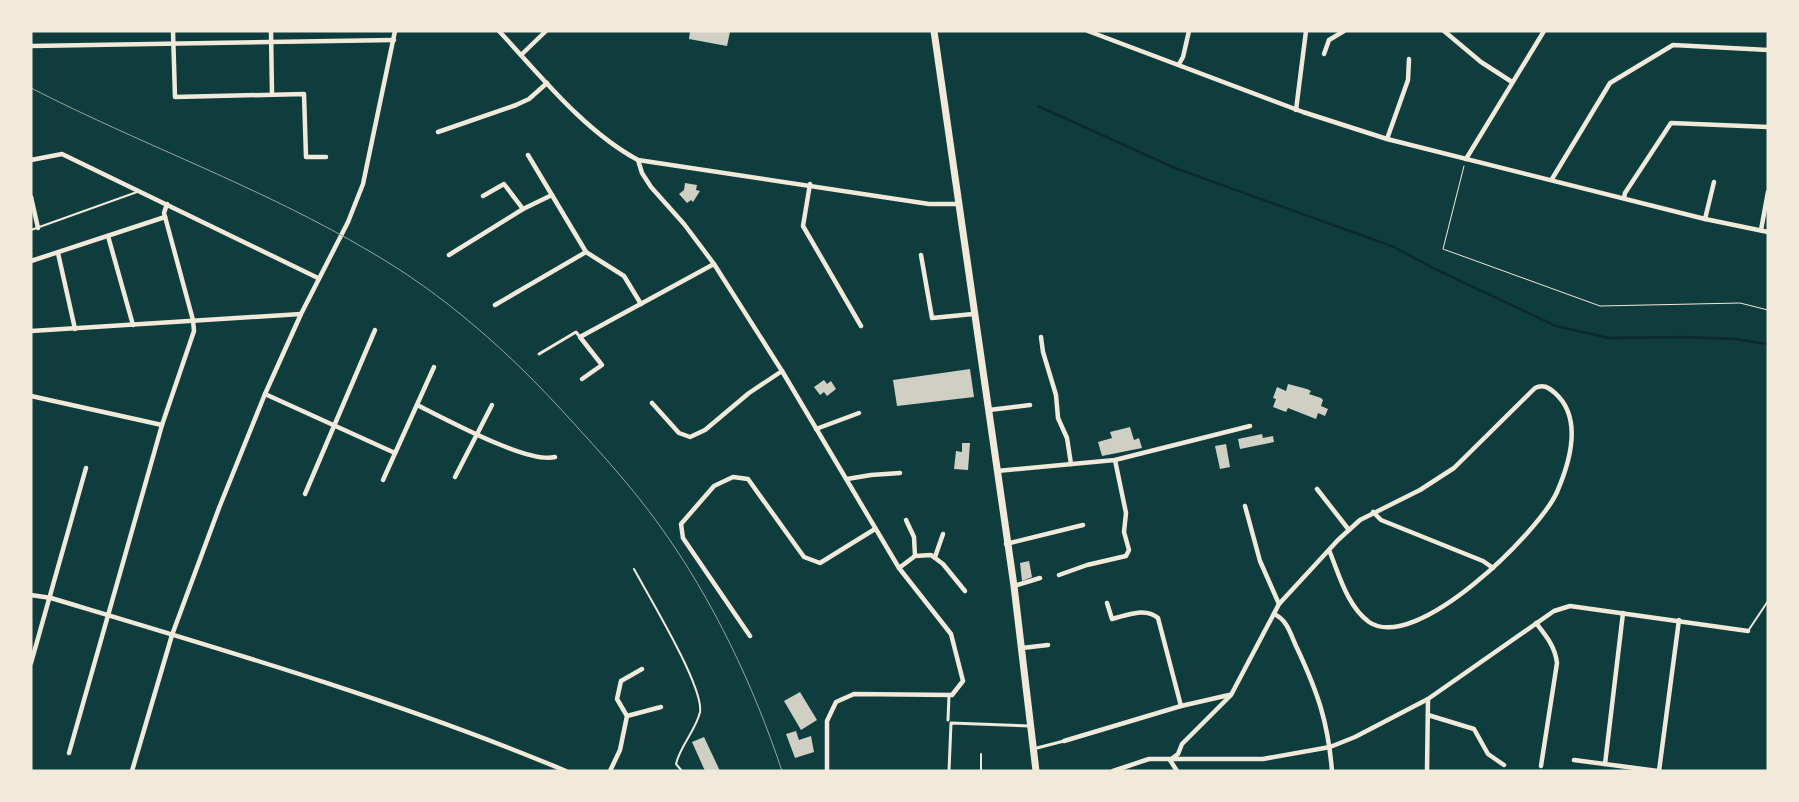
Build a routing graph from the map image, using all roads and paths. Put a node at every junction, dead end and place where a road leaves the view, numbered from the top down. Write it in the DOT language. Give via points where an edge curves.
graph roads {
  1 [pos="173,31"];
  2 [pos="271,31"];
  3 [pos="396,31"];
  4 [pos="499,31"];
  5 [pos="546,31"];
  6 [pos="934,31"];
  7 [pos="1088,31"];
  8 [pos="1189,31"];
  9 [pos="1306,31"];
  10 [pos="1344,31"];
  11 [pos="1444,31"];
  12 [pos="1544,31"];
  13 [pos="394,40"];
  14 [pos="271,42"];
  15 [pos="174,43"];
  16 [pos="31,46"];
  17 [pos="1768,50"];
  18 [pos="1324,54"];
  19 [pos="521,55"];
  20 [pos="1409,59"];
  21 [pos="1179,64"];
  22 [pos="1512,82"];
  23 [pos="548,84"];
  24 [pos="272,94"];
  25 [pos="1296,110"];
  26 [pos="1768,127"];
  27 [pos="438,132"];
  28 [pos="1387,139"];
  29 [pos="528,155"];
  30 [pos="326,157"];
  31 [pos="1466,159"];
  32 [pos="31,160"];
  33 [pos="638,160"];
  34 [pos="1552,179"];
  35 [pos="1714,182"];
  36 [pos="810,184"];
  37 [pos="140,192"];
  38 [pos="1768,192"];
  39 [pos="552,195"];
  40 [pos="483,196"];
  41 [pos="31,197"];
  42 [pos="1624,198"];
  43 [pos="167,204"];
  44 [pos="959,204"];
  45 [pos="523,210"];
  46 [pos="166,217"];
  47 [pos="1706,219"];
  48 [pos="38,228"];
  49 [pos="31,230"];
  50 [pos="1760,230"];
  51 [pos="1768,232"];
  52 [pos="108,236"];
  53 [pos="586,252"];
  54 [pos="58,253"];
  55 [pos="449,255"];
  56 [pos="921,255"];
  57 [pos="31,261"];
  58 [pos="714,264"];
  59 [pos="318,278"];
  60 [pos="641,304"];
  61 [pos="495,305"];
  62 [pos="1768,310"];
  63 [pos="301,314"];
  64 [pos="973,314"];
  65 [pos="193,320"];
  66 [pos="133,325"];
  67 [pos="861,326"];
  68 [pos="75,329"];
  69 [pos="375,330"];
  70 [pos="31,331"];
  71 [pos="1041,336"];
  72 [pos="580,337"];
  73 [pos="539,354"];
  74 [pos="434,366"];
  75 [pos="782,371"];
  76 [pos="582,379"];
  77 [pos="265,394"];
  78 [pos="31,396"];
  79 [pos="652,403"];
  80 [pos="1030,404"];
  81 [pos="417,405"];
  82 [pos="492,405"];
  83 [pos="989,410"];
  84 [pos="859,413"];
  85 [pos="162,425"];
  86 [pos="334,426"];
  87 [pos="1250,426"];
  88 [pos="816,428"];
  89 [pos="477,433"];
  90 [pos="395,453"];
  91 [pos="555,457"];
  92 [pos="1115,460"];
  93 [pos="1071,464"];
  94 [pos="86,468"];
  95 [pos="997,471"];
  96 [pos="900,474"];
  97 [pos="455,477"];
  98 [pos="847,479"];
  99 [pos="383,480"];
  100 [pos="1317,489"];
  101 [pos="305,494"];
  102 [pos="1245,506"];
  103 [pos="1373,512"];
  104 [pos="906,520"];
  105 [pos="1083,525"];
  106 [pos="875,529"];
  107 [pos="1349,530"];
  108 [pos="943,534"];
  109 [pos="1006,544"];
  110 [pos="1329,550"];
  111 [pos="915,556"];
  112 [pos="935,557"];
  113 [pos="899,568"];
  114 [pos="1493,568"];
  115 [pos="634,569"];
  116 [pos="1059,575"];
  117 [pos="1040,578"];
  118 [pos="1014,586"];
  119 [pos="965,591"];
  120 [pos="31,595"];
  121 [pos="51,598"];
  122 [pos="1768,601"];
  123 [pos="1107,603"];
  124 [pos="1279,604"];
  125 [pos="1623,613"];
  126 [pos="1274,614"];
  127 [pos="107,615"];
  128 [pos="1679,620"];
  129 [pos="1536,623"];
  130 [pos="1748,631"];
  131 [pos="172,635"];
  132 [pos="750,636"];
  133 [pos="1048,646"];
  134 [pos="1022,648"];
  135 [pos="31,663"];
  136 [pos="642,669"];
  137 [pos="1231,695"];
  138 [pos="949,696"];
  139 [pos="1428,699"];
  140 [pos="1181,706"];
  141 [pos="661,707"];
  142 [pos="1428,715"];
  143 [pos="627,716"];
  144 [pos="948,720"];
  145 [pos="1030,726"];
  146 [pos="1064,741"];
  147 [pos="1330,748"];
  148 [pos="1033,749"];
  149 [pos="69,753"];
  150 [pos="982,754"];
  151 [pos="1170,760"];
  152 [pos="1574,760"];
  153 [pos="1605,764"];
  154 [pos="1504,765"];
  155 [pos="1541,766"];
  156 [pos="132,771"];
  157 [pos="566,771"];
  158 [pos="610,771"];
  159 [pos="682,771"];
  160 [pos="828,771"];
  161 [pos="949,771"];
  162 [pos="982,771"];
  163 [pos="1036,771"];
  164 [pos="1113,771"];
  165 [pos="1177,771"];
  166 [pos="1332,771"];
  167 [pos="1427,771"];
  168 [pos="1658,771"];
  1 -- 15 [label="street"];
  2 -- 14 [label="street"];
  3 -- 13 [label="street"];
  4 -- 19 [label="street"];
  5 -- 19 [label="street"];
  6 -- 44 [label="highway"];
  7 -- 21 [label="street"];
  8 -- 21 [label="street"];
  9 -- 25 [label="street"];
  10 -- 18 [label="street" via="1329,40"];
  11 -- 22 [label="street" via="1481,62"];
  12 -- 22 [label="street"];
  13 -- 14 [label="street"];
  13 -- 59 [label="street" via="363,184 348,222"];
  14 -- 15 [label="street"];
  14 -- 24 [label="street"];
  15 -- 16 [label="street"];
  15 -- 24 [label="street" via="175,97"];
  17 -- 34 [label="street" via="1673,45 1610,83"];
  19 -- 23 [label="street"];
  20 -- 28 [label="street" via="1408,80"];
  21 -- 25 [label="street"];
  22 -- 31 [label="street"];
  23 -- 27 [label="street" via="530,99"];
  23 -- 33 [label="street" via="608,143"];
  24 -- 30 [label="street" via="304,94 306,156"];
  25 -- 28 [label="street"];
  26 -- 42 [label="street" via="1671,123"];
  28 -- 31 [label="street"];
  29 -- 39 [label="street"];
  31 -- 34 [label="street"];
  31 -- 62 [label="path" via="1443,249 1600,306 1740,302"];
  32 -- 37 [label="street" via="62,154"];
  33 -- 36 [label="street"];
  33 -- 58 [label="street" via="652,187"];
  34 -- 42 [label="street"];
  35 -- 47 [label="street"];
  36 -- 44 [label="street" via="930,204"];
  36 -- 67 [label="street" via="803,226"];
  37 -- 43 [label="street"];
  37 -- 48 [label="lane"];
  38 -- 50 [label="street"];
  39 -- 45 [label="street"];
  39 -- 53 [label="street"];
  40 -- 45 [label="street" via="504,184"];
  41 -- 48 [label="street"];
  42 -- 47 [label="street"];
  43 -- 46 [label="street" via="164,210"];
  43 -- 59 [label="street"];
  44 -- 64 [label="highway"];
  45 -- 55 [label="street"];
  46 -- 52 [label="street"];
  46 -- 65 [label="street"];
  47 -- 50 [label="street"];
  48 -- 49 [label="lane"];
  50 -- 51 [label="street"];
  52 -- 54 [label="street"];
  52 -- 66 [label="street"];
  53 -- 60 [label="street" via="624,276"];
  53 -- 61 [label="street"];
  54 -- 57 [label="street"];
  54 -- 68 [label="street"];
  56 -- 64 [label="street" via="932,318"];
  58 -- 60 [label="street"];
  58 -- 75 [label="street"];
  59 -- 63 [label="street"];
  60 -- 72 [label="street"];
  63 -- 65 [label="street"];
  63 -- 77 [label="street"];
  64 -- 83 [label="highway"];
  65 -- 66 [label="street"];
  65 -- 85 [label="street" via="194,331"];
  66 -- 68 [label="street"];
  68 -- 70 [label="street"];
  69 -- 86 [label="street"];
  71 -- 93 [label="street"];
  72 -- 73 [label="street" via="576,332"];
  72 -- 76 [label="street" via="602,365"];
  74 -- 81 [label="street"];
  75 -- 79 [label="street" via="690,437 679,433"];
  75 -- 88 [label="street"];
  77 -- 86 [label="street"];
  77 -- 131 [label="street"];
  78 -- 85 [label="street"];
  80 -- 83 [label="street"];
  81 -- 89 [label="street"];
  81 -- 90 [label="street"];
  82 -- 89 [label="street"];
  83 -- 95 [label="highway"];
  84 -- 88 [label="street"];
  85 -- 127 [label="street"];
  86 -- 90 [label="street"];
  86 -- 101 [label="street"];
  87 -- 92 [label="street"];
  88 -- 98 [label="street"];
  89 -- 91 [label="street" via="530,456"];
  89 -- 97 [label="street"];
  90 -- 99 [label="street"];
  92 -- 93 [label="street"];
  92 -- 116 [label="street" via="1126,512 1126,556"];
  93 -- 95 [label="street"];
  94 -- 121 [label="street"];
  95 -- 109 [label="highway"];
  96 -- 98 [label="street"];
  98 -- 106 [label="street"];
  100 -- 107 [label="street"];
  102 -- 124 [label="street" via="1260,561"];
  103 -- 107 [label="street"];
  103 -- 114 [label="street" via="1381,520"];
  103 -- 114 [label="street" via="1420,490 1454,468 1540,385 1556,394 1569,417 1572,436 1565,467 1556,493 1541,517"];
  104 -- 111 [label="street" via="914,537"];
  105 -- 109 [label="street"];
  106 -- 113 [label="street"];
  106 -- 132 [label="street" via="820,563 804,557 748,480 733,477 714,486 681,524 683,538"];
  107 -- 110 [label="street"];
  108 -- 112 [label="street"];
  109 -- 118 [label="highway"];
  110 -- 114 [label="street" via="1356,609 1370,622 1386,627 1420,620"];
  110 -- 124 [label="street"];
  111 -- 112 [label="street" via="931,554"];
  111 -- 113 [label="street"];
  112 -- 119 [label="street"];
  113 -- 138 [label="street" via="951,634 963,681"];
  115 -- 159 [label="lane" via="700,700 700,713 676,764"];
  117 -- 118 [label="street"];
  118 -- 134 [label="highway"];
  120 -- 121 [label="street"];
  121 -- 127 [label="street"];
  121 -- 135 [label="street"];
  122 -- 130 [label="lane"];
  123 -- 140 [label="street" via="1112,619 1142,612 1151,612 1158,618"];
  124 -- 126 [label="street"];
  125 -- 128 [label="street"];
  125 -- 129 [label="street" via="1570,606 1554,611"];
  125 -- 153 [label="street"];
  126 -- 137 [label="street"];
  126 -- 147 [label="street" via="1285,622 1318,694"];
  127 -- 131 [label="street"];
  127 -- 149 [label="street"];
  128 -- 130 [label="street"];
  128 -- 168 [label="street"];
  129 -- 139 [label="street"];
  129 -- 155 [label="street" via="1556,653"];
  131 -- 156 [label="street"];
  131 -- 157 [label="street" via="444,723"];
  133 -- 134 [label="street"];
  134 -- 145 [label="highway"];
  136 -- 143 [label="street" via="621,681 617,699"];
  137 -- 140 [label="street"];
  137 -- 151 [label="street"];
  138 -- 144 [label="street"];
  138 -- 160 [label="street" via="854,694 836,702 827,721"];
  139 -- 142 [label="street"];
  139 -- 147 [label="street"];
  140 -- 146 [label="street"];
  141 -- 143 [label="street"];
  142 -- 154 [label="street" via="1474,729 1488,754"];
  142 -- 167 [label="street"];
  143 -- 158 [label="street" via="620,750"];
  145 -- 148 [label="highway"];
  145 -- 161 [label="street" via="951,723"];
  146 -- 148 [label="street"];
  147 -- 151 [label="street" via="1263,759"];
  147 -- 166 [label="street"];
  148 -- 163 [label="highway"];
  150 -- 162 [label="lane"];
  151 -- 164 [label="street" via="1149,759"];
  151 -- 165 [label="street"];
  152 -- 153 [label="street"];
  153 -- 168 [label="street"];
}
